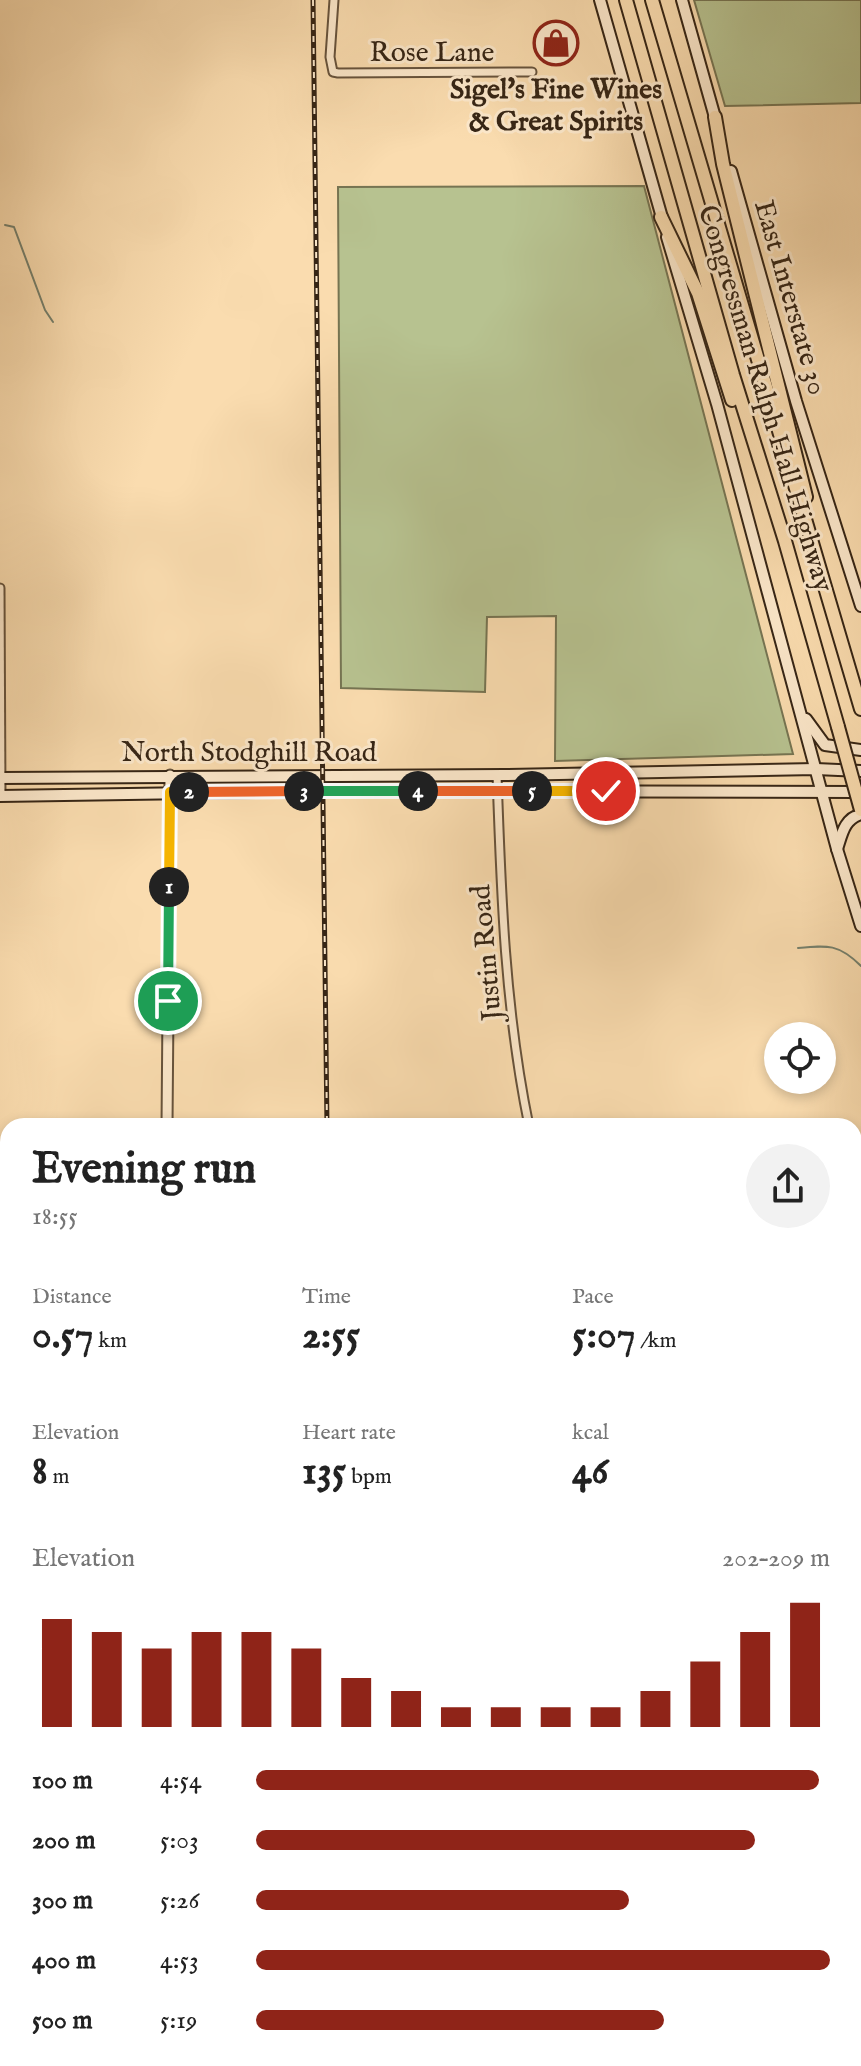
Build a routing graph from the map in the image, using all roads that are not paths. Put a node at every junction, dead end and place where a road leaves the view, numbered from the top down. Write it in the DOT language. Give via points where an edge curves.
graph roads {
  1 [pos="334,0"];
  2 [pos="600,0"];
  3 [pos="626,0"];
  4 [pos="652,0"];
  5 [pos="682,0"];
  6 [pos="532,72"];
  7 [pos="715,117"];
  8 [pos="661,217"];
  9 [pos="785,541"];
  10 [pos="820,570"];
  11 [pos="0,588"];
  12 [pos="861,606"];
  13 [pos="1,689"];
  14 [pos="861,709"];
  15 [pos="800,711"];
  16 [pos="861,750"];
  17 [pos="816,769"];
  18 [pos="861,771"];
  19 [pos="170,775"];
  20 [pos="497,775"];
  21 [pos="1,778"];
  22 [pos="498,791"];
  23 [pos="170,792"];
  24 [pos="822,792"];
  25 [pos="861,792"];
  26 [pos="0,796"];
  27 [pos="861,812"];
  28 [pos="837,849"];
  29 [pos="861,926"];
  30 [pos="167,1118"];
  31 [pos="528,1118"];
  1 -- 6 [label="street, Rose Lane" via="333,72"];
  2 -- 8 [label="main road"];
  3 -- 9 [label="highway, Congressman Ralph Hall Highway"];
  4 -- 10 [label="highway, Congressman Ralph Hall Highway"];
  5 -- 7 [label="main road, East Interstate 30"];
  7 -- 10 [label="highway"];
  7 -- 12 [label="main road, East Interstate 30"];
  8 -- 9 [label="highway" via="698,293 772,517"];
  8 -- 15 [label="main road"];
  9 -- 27 [label="highway, Congressman Ralph Hall Highway, bridge"];
  10 -- 14 [label="highway, Congressman Ralph Hall Highway"];
  11 -- 13 [label="street"];
  13 -- 21 [label="street"];
  15 -- 16 [label="main road" via="825,745"];
  15 -- 17 [label="main road"];
  17 -- 18 [label="main road, North Stodghill Road"];
  17 -- 20 [label="main road, North Stodghill Road"];
  17 -- 24 [label="main road"];
  19 -- 20 [label="main road, North Stodghill Road"];
  19 -- 21 [label="main road, North Stodghill Road"];
  19 -- 23 [label="street"];
  20 -- 22 [label="street, Justin Road"];
  21 -- 26 [label="street"];
  22 -- 23 [label="main road, North Stodghill Road"];
  22 -- 24 [label="main road, North Stodghill Road"];
  22 -- 31 [label="street, Justin Road" via="506,962"];
  23 -- 26 [label="main road, North Stodghill Road"];
  23 -- 30 [label="street"];
  24 -- 25 [label="main road, North Stodghill Road"];
  24 -- 28 [label="main road"];
  27 -- 28 [label="main road" via="849,820"];
  28 -- 29 [label="main road"];
}
